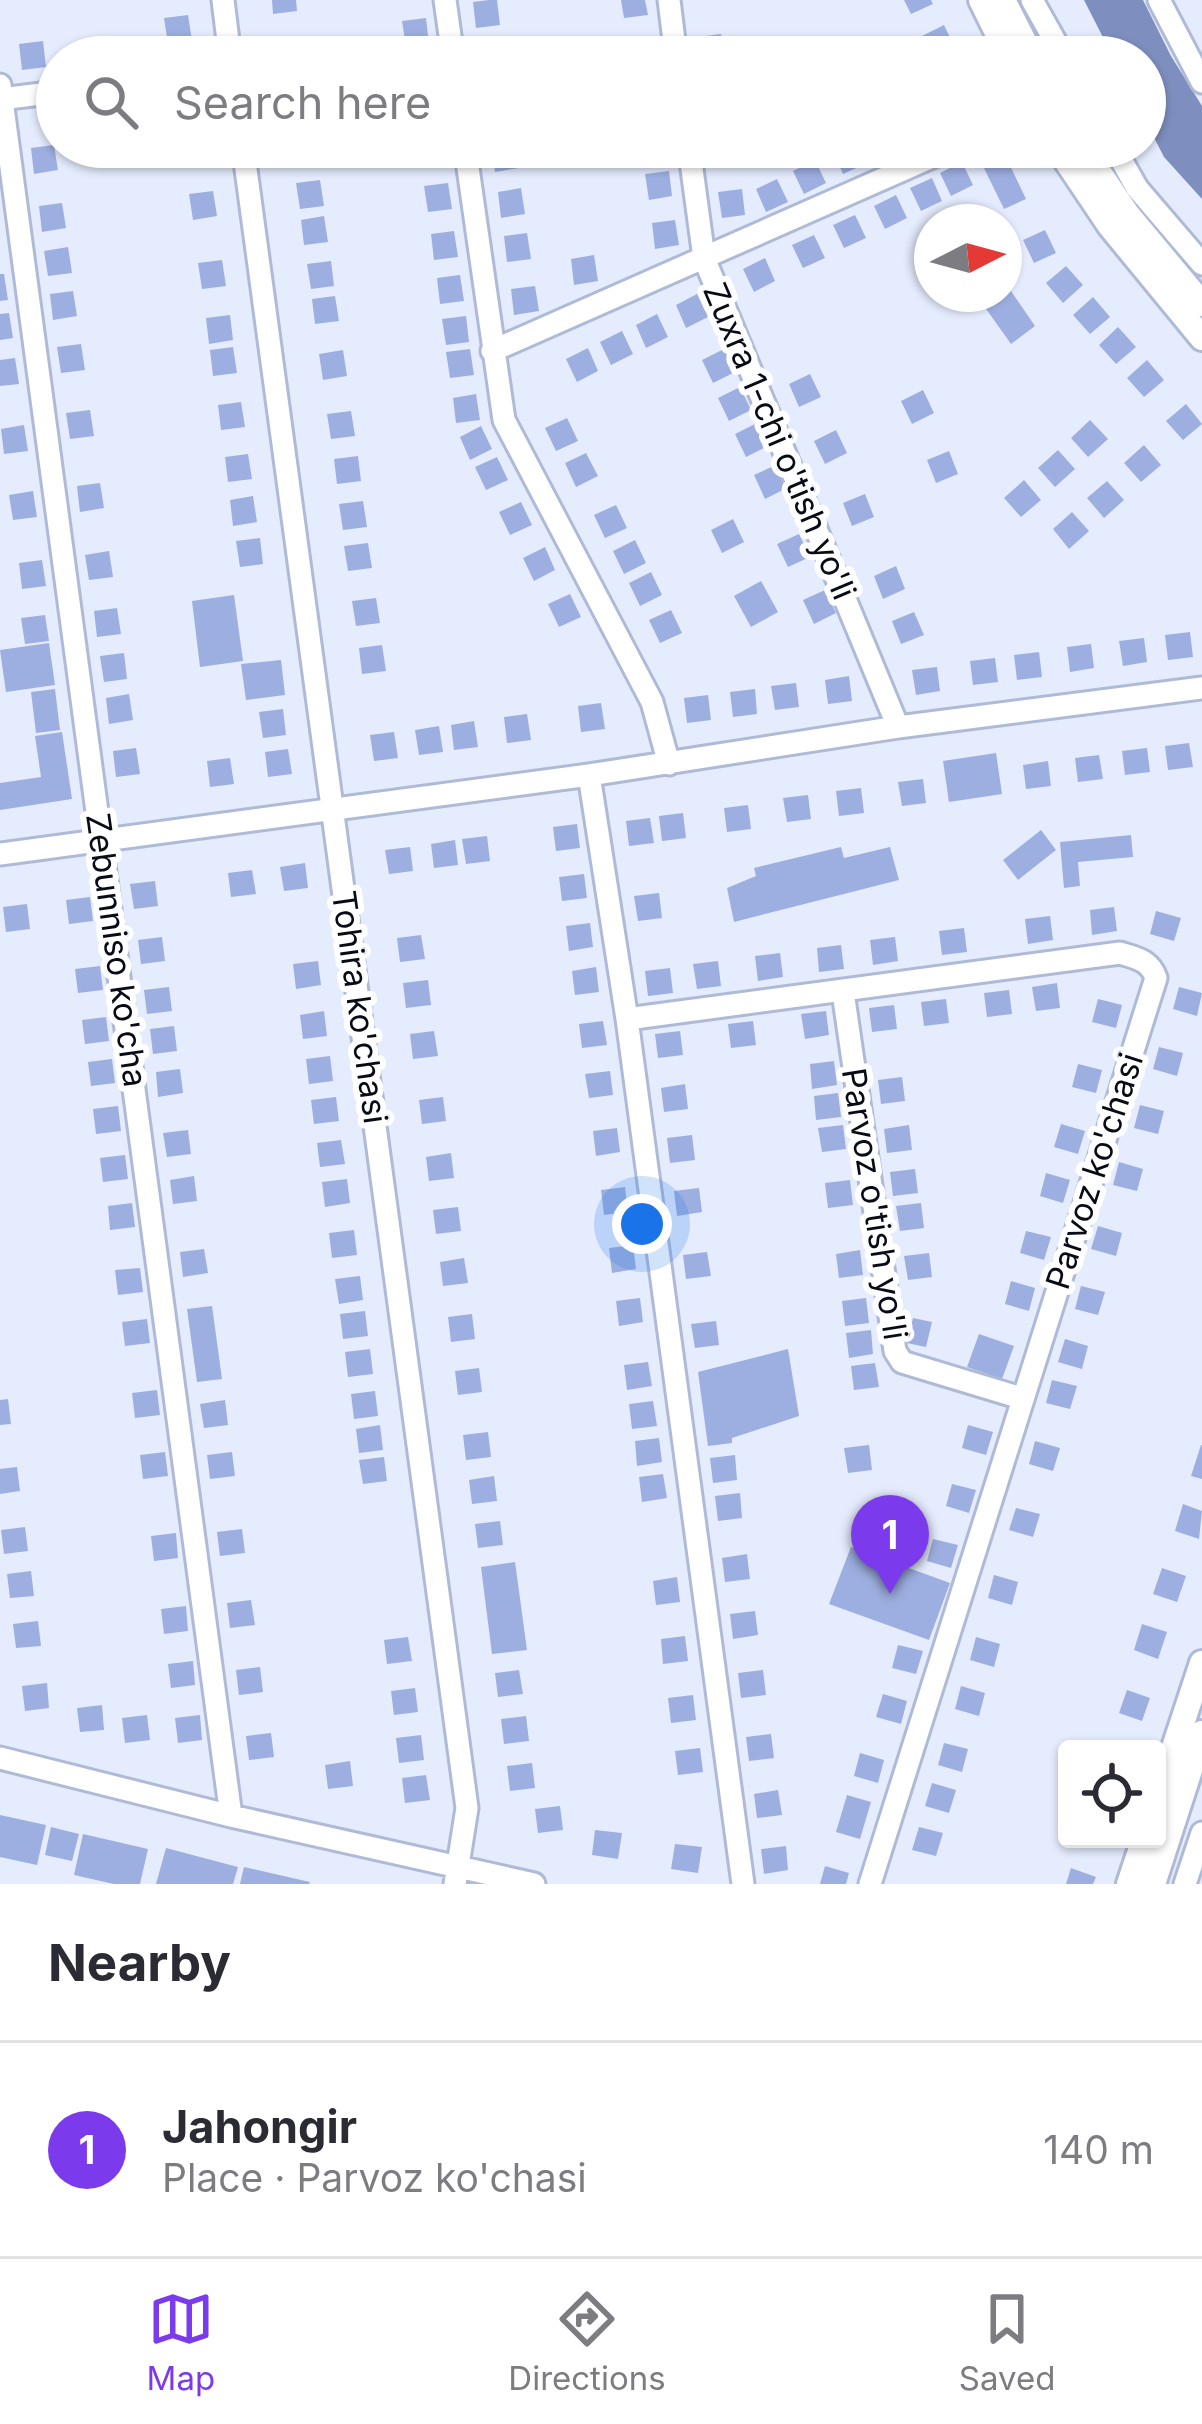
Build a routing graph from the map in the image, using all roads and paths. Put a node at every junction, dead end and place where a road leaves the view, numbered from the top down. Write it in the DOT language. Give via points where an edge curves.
graph roads {
  1 [pos="223,0"];
  2 [pos="445,0"];
  3 [pos="668,0"];
  4 [pos="981,0"];
  5 [pos="1003,0"];
  6 [pos="1032,0"];
  7 [pos="1159,0"];
  8 [pos="1175,0"];
  9 [pos="227,36"];
  10 [pos="449,36"];
  11 [pos="673,36"];
  12 [pos="999,36"];
  13 [pos="1021,36"];
  14 [pos="1052,36"];
  15 [pos="1202,54"];
  16 [pos="1202,82"];
  17 [pos="36,93"];
  18 [pos="1,94"];
  19 [pos="246,168"];
  20 [pos="468,168"];
  21 [pos="692,168"];
  22 [pos="908,168"];
  23 [pos="1071,168"];
  24 [pos="1096,168"];
  25 [pos="1126,168"];
  26 [pos="704,258"];
  27 [pos="1202,264"];
  28 [pos="1202,304"];
  29 [pos="1202,338"];
  30 [pos="492,351"];
  31 [pos="1202,688"];
  32 [pos="898,727"];
  33 [pos="669,764"];
  34 [pos="590,776"];
  35 [pos="333,808"];
  36 [pos="103,840"];
  37 [pos="0,854"];
  38 [pos="843,992"];
  39 [pos="627,1019"];
  40 [pos="1021,1398"];
  41 [pos="1202,1663"];
  42 [pos="1202,1733"];
  43 [pos="0,1734"];
  44 [pos="1,1758"];
  45 [pos="1166,1772"];
  46 [pos="231,1816"];
  47 [pos="1202,1833"];
  48 [pos="1141,1848"];
  49 [pos="457,1876"];
  50 [pos="535,1884"];
  51 [pos="743,1884"];
  52 [pos="871,1884"];
  53 [pos="1129,1884"];
  54 [pos="1153,1884"];
  55 [pos="1185,1884"];
  1 -- 9 [label="street"];
  2 -- 10 [label="street"];
  3 -- 11 [label="street"];
  4 -- 12 [label="main road"];
  5 -- 13 [label="main road"];
  6 -- 14 [label="street"];
  7 -- 16 [label="street"];
  8 -- 15 [label="street"];
  17 -- 18 [label="street"];
  18 -- 36 [label="street, Zebunniso ko'cha"];
  19 -- 35 [label="street, Tohira ko'chasi"];
  20 -- 30 [label="street"];
  21 -- 26 [label="street, Zuxra 1-chi o'tish yo'li"];
  22 -- 26 [label="street"];
  23 -- 29 [label="main road"];
  24 -- 28 [label="main road"];
  25 -- 27 [label="street"];
  26 -- 30 [label="street"];
  26 -- 32 [label="street, Zuxra 1-chi o'tish yo'li"];
  30 -- 33 [label="street" via="504,420 652,702"];
  31 -- 32 [label="street"];
  32 -- 33 [label="street"];
  33 -- 34 [label="street"];
  34 -- 35 [label="street"];
  34 -- 39 [label="street"];
  35 -- 36 [label="street"];
  35 -- 49 [label="street, Tohira ko'chasi" via="467,1808"];
  36 -- 37 [label="street"];
  36 -- 46 [label="street, Zebunniso ko'cha"];
  38 -- 39 [label="street, Parvoz ko'chasi"];
  38 -- 40 [label="street, Parvoz o'tish yo'li" via="896,1351 902,1362"];
  38 -- 40 [label="street, Parvoz ko'chasi" via="1120,953 1152,967 1156,978"];
  39 -- 51 [label="street"];
  40 -- 52 [label="street, Parvoz ko'chasi"];
  41 -- 45 [label="main road"];
  42 -- 54 [label="main road"];
  43 -- 44 [label="street"];
  44 -- 46 [label="street"];
  46 -- 49 [label="street"];
  47 -- 55 [label="street"];
  48 -- 53 [label="main road"];
  49 -- 50 [label="street"];
}
